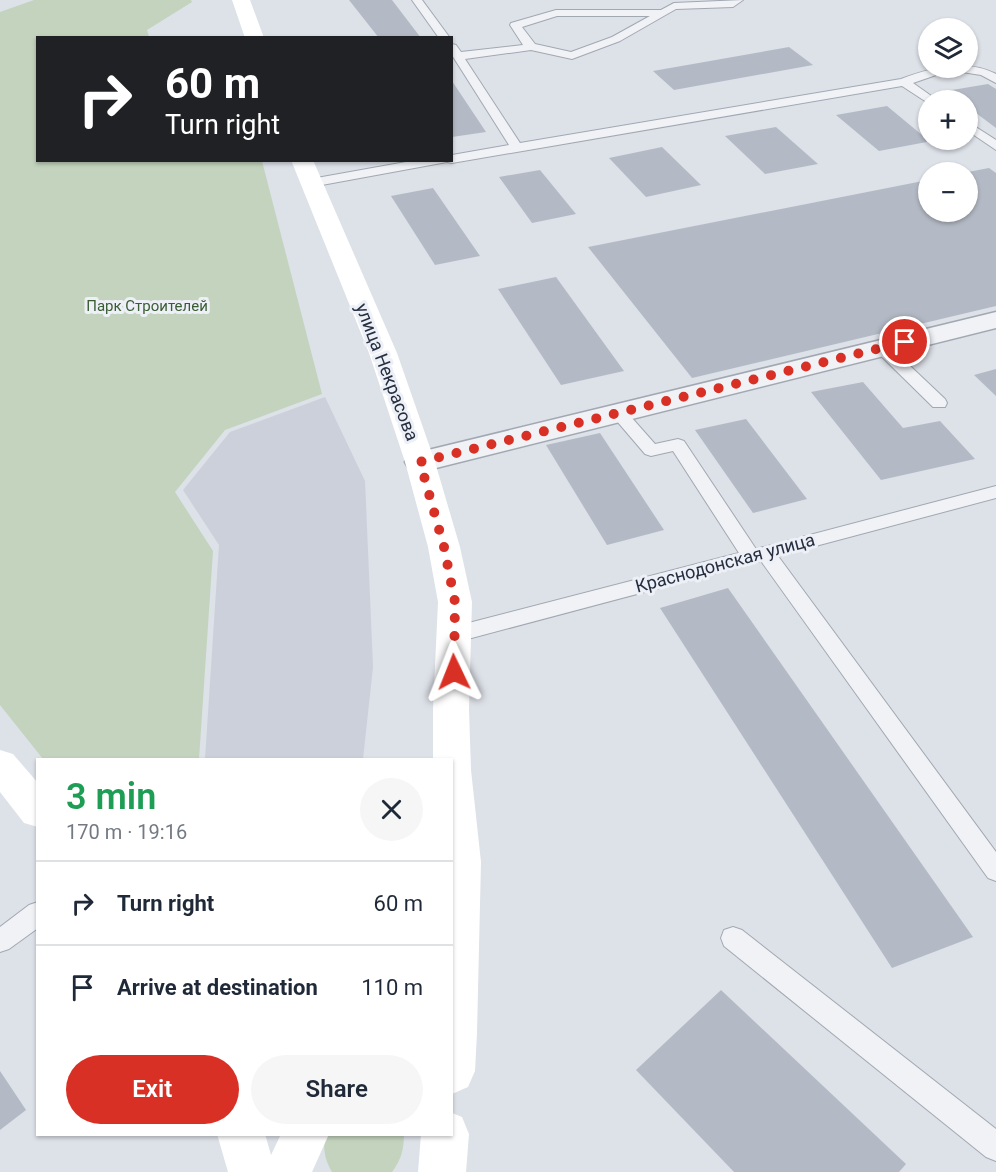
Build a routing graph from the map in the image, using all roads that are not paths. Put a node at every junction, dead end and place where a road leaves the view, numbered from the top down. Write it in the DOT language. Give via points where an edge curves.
graph roads {
  1 [pos="241,0"];
  2 [pos="417,0"];
  3 [pos="663,0"];
  4 [pos="738,0"];
  5 [pos="674,6"];
  6 [pos="663,13"];
  7 [pos="254,36"];
  8 [pos="444,36"];
  9 [pos="531,47"];
  10 [pos="455,51"];
  11 [pos="987,62"];
  12 [pos="978,64"];
  13 [pos="978,71"];
  14 [pos="918,76"];
  15 [pos="996,79"];
  16 [pos="904,82"];
  17 [pos="918,91"];
  18 [pos="978,133"];
  19 [pos="996,146"];
  20 [pos="517,148"];
  21 [pos="453,159"];
  22 [pos="419,162"];
  23 [pos="306,172"];
  24 [pos="996,320"];
  25 [pos="882,348"];
  26 [pos="939,403"];
  27 [pos="618,413"];
  28 [pos="420,462"];
  29 [pos="996,492"];
  30 [pos="758,554"];
  31 [pos="453,634"];
  32 [pos="452,758"];
  33 [pos="0,765"];
  34 [pos="453,780"];
  35 [pos="36,809"];
  36 [pos="996,871"];
  37 [pos="36,914"];
  38 [pos="733,938"];
  39 [pos="0,941"];
  40 [pos="453,1058"];
  41 [pos="242,1136"];
  42 [pos="304,1136"];
  43 [pos="445,1136"];
  44 [pos="994,1140"];
  45 [pos="252,1172"];
  46 [pos="288,1172"];
  47 [pos="441,1172"];
  1 -- 7 [label="main road"];
  2 -- 8 [label="lane"];
  3 -- 5 [label="lane"];
  4 -- 5 [label="lane" via="733,4"];
  5 -- 6 [label="lane"];
  6 -- 9 [label="lane" via="616,39 572,56"];
  6 -- 9 [label="lane" via="556,14 515,25"];
  9 -- 10 [label="lane"];
  10 -- 20 [label="lane"];
  11 -- 12 [label="lane"];
  13 -- 15 [label="lane"];
  14 -- 16 [label="lane"];
  16 -- 17 [label="lane"];
  16 -- 20 [label="lane"];
  18 -- 19 [label="lane"];
  20 -- 21 [label="lane"];
  22 -- 23 [label="lane"];
  23 -- 28 [label="main road, улица Некрасова" via="382,354"];
  24 -- 25 [label="street"];
  25 -- 26 [label="lane"];
  25 -- 27 [label="street"];
  27 -- 28 [label="street"];
  27 -- 30 [label="lane" via="651,450 678,445"];
  28 -- 31 [label="main road, улица Некрасова" via="455,602"];
  29 -- 30 [label="lane, Краснодонская улица"];
  30 -- 31 [label="lane, Краснодонская улица"];
  30 -- 36 [label="lane"];
  31 -- 32 [label="main road, улица Некрасова"];
  33 -- 35 [label="main road"];
  34 -- 40 [label="main road, улица Некрасова" via="461,862"];
  37 -- 39 [label="lane"];
  38 -- 44 [label="lane"];
  41 -- 45 [label="main road"];
  42 -- 46 [label="main road"];
  43 -- 47 [label="main road"];
}
